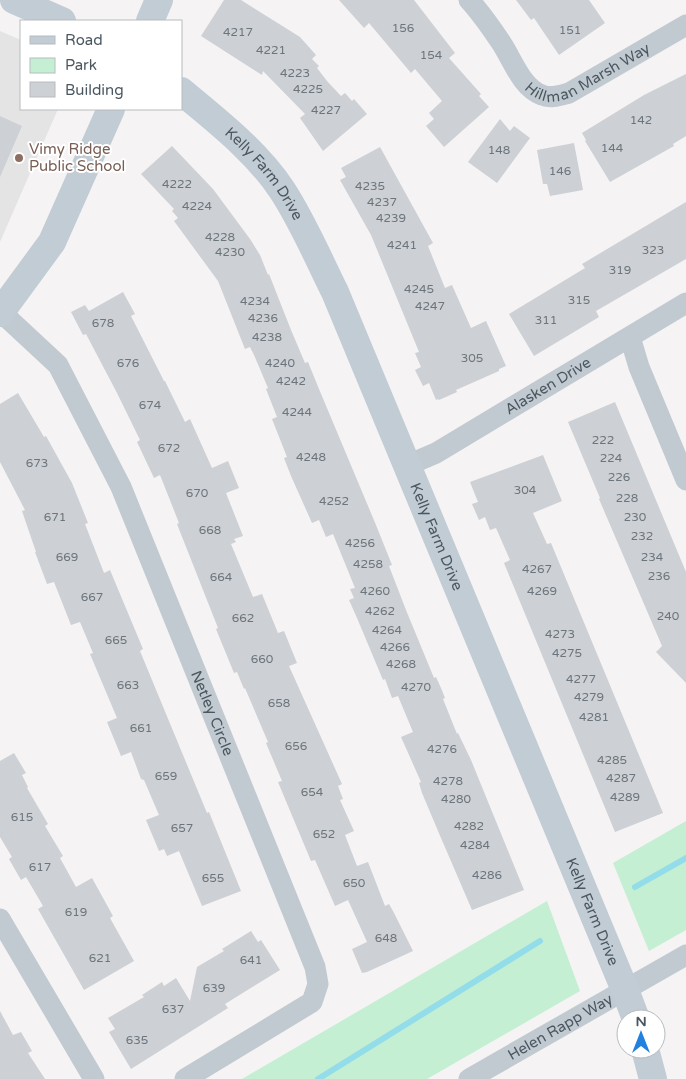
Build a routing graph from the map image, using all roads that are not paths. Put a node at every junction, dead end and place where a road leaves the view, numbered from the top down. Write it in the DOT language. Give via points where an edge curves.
graph roads {
  1 [pos="14,0"];
  2 [pos="159,0"];
  3 [pos="469,0"];
  4 [pos="60,20"];
  5 [pos="150,20"];
  6 [pos="686,25"];
  7 [pos="182,92"];
  8 [pos="111,110"];
  9 [pos="686,304"];
  10 [pos="0,313"];
  11 [pos="630,338"];
  12 [pos="408,465"];
  13 [pos="686,480"];
  14 [pos="0,919"];
  15 [pos="686,955"];
  16 [pos="626,990"];
  17 [pos="633,1009"];
  18 [pos="648,1059"];
  19 [pos="94,1079"];
  20 [pos="185,1079"];
  21 [pos="469,1079"];
  22 [pos="653,1079"];
  1 -- 4 [label="street"];
  2 -- 5 [label="street"];
  3 -- 6 [label="street, Hillman Marsh Way" via="528,86 543,96 557,97 569,92"];
  7 -- 12 [label="street, Kelly Farm Drive" via="231,132 282,190 335,292"];
  8 -- 10 [label="street" via="52,242"];
  9 -- 11 [label="street, Alasken Drive"];
  10 -- 20 [label="street, Netley Circle" via="58,365 121,487 315,967 318,984 312,1002"];
  11 -- 12 [label="street, Alasken Drive" via="436,453"];
  11 -- 13 [label="street"];
  12 -- 16 [label="street, Kelly Farm Drive"];
  14 -- 19 [label="street"];
  15 -- 16 [label="street, Helen Rapp Way"];
  16 -- 17 [label="street, Kelly Farm Drive"];
  16 -- 21 [label="street, Helen Rapp Way"];
  18 -- 22 [label="street"];
}
